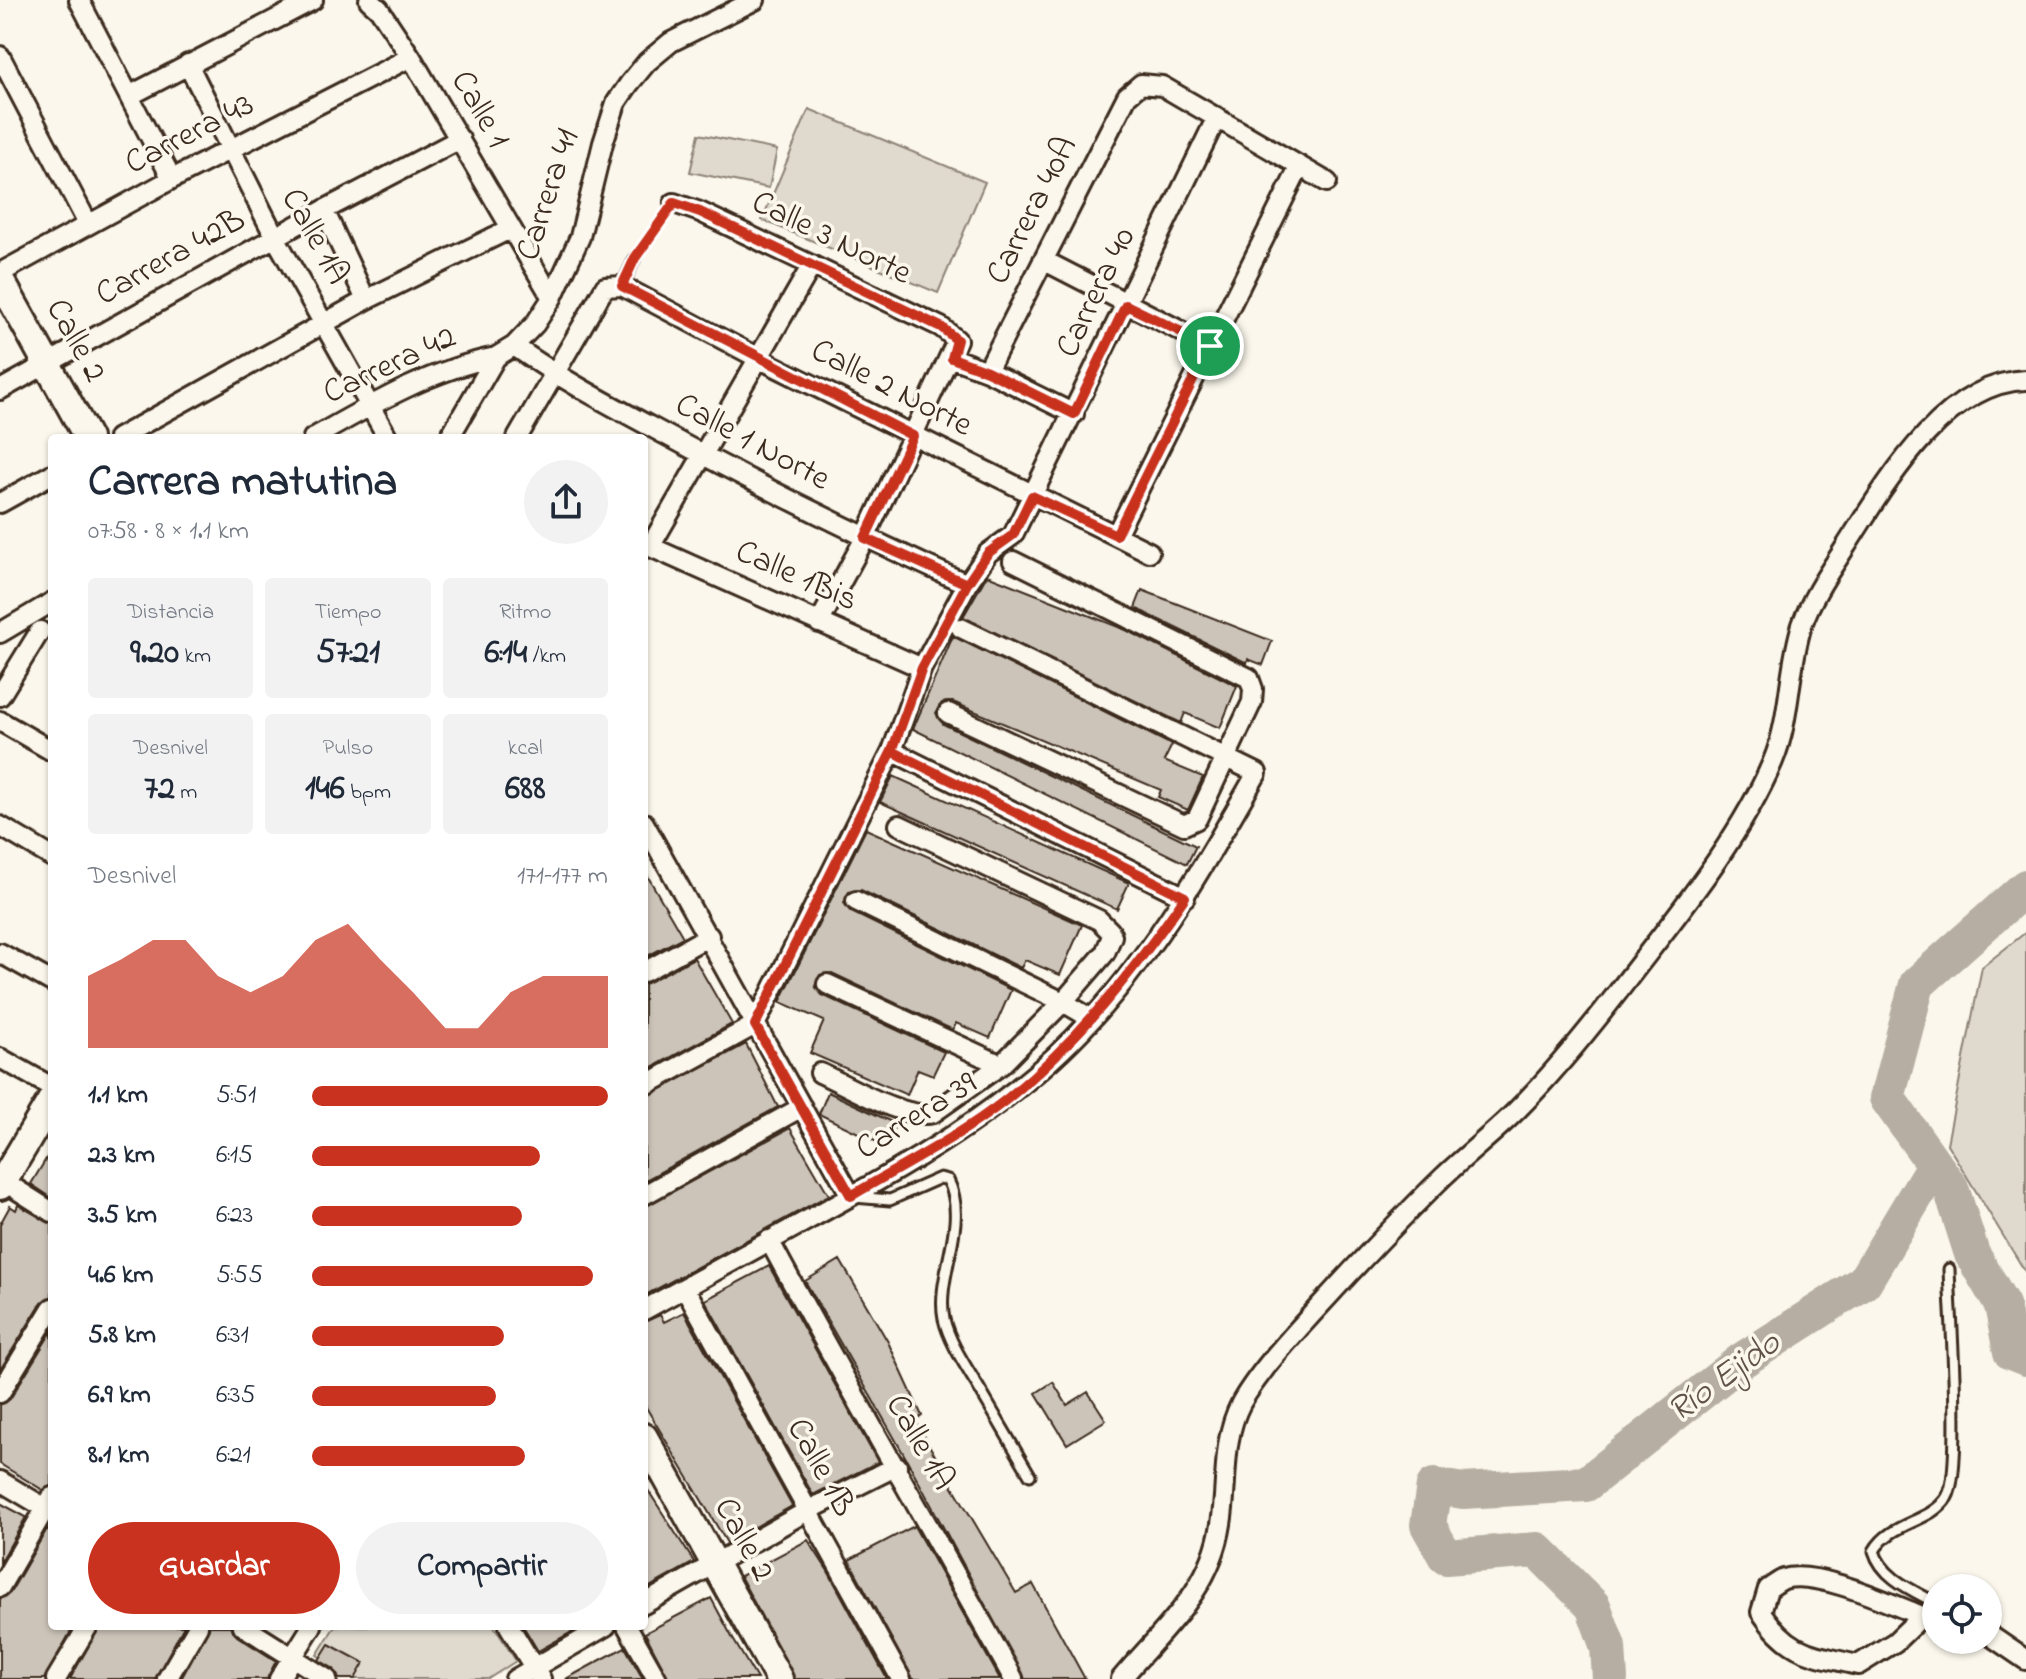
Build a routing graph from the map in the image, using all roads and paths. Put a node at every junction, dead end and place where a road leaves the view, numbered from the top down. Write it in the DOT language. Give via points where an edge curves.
graph roads {
  1 [pos="313,0"];
  2 [pos="369,0"];
  3 [pos="755,0"];
  4 [pos="87,3"];
  5 [pos="0,56"];
  6 [pos="411,57"];
  7 [pos="188,64"];
  8 [pos="131,95"];
  9 [pos="1217,117"];
  10 [pos="460,139"];
  11 [pos="230,152"];
  12 [pos="1300,166"];
  13 [pos="172,179"];
  14 [pos="1327,182"];
  15 [pos="674,203"];
  16 [pos="324,210"];
  17 [pos="88,224"];
  18 [pos="510,229"];
  19 [pos="275,237"];
  20 [pos="635,258"];
  21 [pos="1043,260"];
  22 [pos="812,265"];
  23 [pos="0,276"];
  24 [pos="614,286"];
  25 [pos="552,298"];
  26 [pos="366,300"];
  27 [pos="1126,305"];
  28 [pos="326,323"];
  29 [pos="514,346"];
  30 [pos="1210,346"];
  31 [pos="954,349"];
  32 [pos="496,357"];
  33 [pos="758,358"];
  34 [pos="45,364"];
  35 [pos="987,371"];
  36 [pos="553,373"];
  37 [pos="2026,380"];
  38 [pos="0,390"];
  39 [pos="372,405"];
  40 [pos="1074,414"];
  41 [pos="86,434"];
  42 [pos="125,434"];
  43 [pos="320,434"];
  44 [pos="386,434"];
  45 [pos="451,434"];
  46 [pos="519,434"];
  47 [pos="913,436"];
  48 [pos="703,455"];
  49 [pos="48,476"];
  50 [pos="1032,496"];
  51 [pos="0,503"];
  52 [pos="1116,535"];
  53 [pos="865,538"];
  54 [pos="648,544"];
  55 [pos="648,546"];
  56 [pos="1149,552"];
  57 [pos="1013,561"];
  58 [pos="967,584"];
  59 [pos="48,604"];
  60 [pos="21,619"];
  61 [pos="819,623"];
  62 [pos="961,628"];
  63 [pos="0,633"];
  64 [pos="46,634"];
  65 [pos="922,668"];
  66 [pos="0,696"];
  67 [pos="948,713"];
  68 [pos="0,721"];
  69 [pos="48,749"];
  70 [pos="892,751"];
  71 [pos="1226,758"];
  72 [pos="899,825"];
  73 [pos="0,826"];
  74 [pos="648,830"];
  75 [pos="661,852"];
  76 [pos="48,855"];
  77 [pos="648,860"];
  78 [pos="1185,897"];
  79 [pos="856,901"];
  80 [pos="709,936"];
  81 [pos="0,953"];
  82 [pos="648,970"];
  83 [pos="48,980"];
  84 [pos="827,984"];
  85 [pos="1063,1002"];
  86 [pos="1092,1019"];
  87 [pos="755,1025"];
  88 [pos="0,1058"];
  89 [pos="1001,1065"];
  90 [pos="820,1073"];
  91 [pos="648,1084"];
  92 [pos="48,1085"];
  93 [pos="48,1106"];
  94 [pos="802,1107"];
  95 [pos="1,1182"];
  96 [pos="648,1193"];
  97 [pos="851,1196"];
  98 [pos="48,1210"];
  99 [pos="769,1240"];
  100 [pos="1949,1269"];
  101 [pos="685,1288"];
  102 [pos="648,1308"];
  103 [pos="48,1315"];
  104 [pos="0,1393"];
  105 [pos="648,1444"];
  106 [pos="897,1466"];
  107 [pos="1030,1475"];
  108 [pos="0,1481"];
  109 [pos="48,1505"];
  110 [pos="48,1509"];
  111 [pos="807,1511"];
  112 [pos="715,1564"];
  113 [pos="0,1587"];
  114 [pos="648,1602"];
  115 [pos="1922,1603"];
  116 [pos="1931,1612"];
  117 [pos="86,1630"];
  118 [pos="196,1630"];
  119 [pos="250,1630"];
  120 [pos="309,1630"];
  121 [pos="511,1630"];
  122 [pos="600,1630"];
  123 [pos="629,1630"];
  124 [pos="2002,1644"];
  125 [pos="293,1656"];
  126 [pos="2026,1660"];
  127 [pos="537,1673"];
  128 [pos="1013,1678"];
  129 [pos="56,1679"];
  130 [pos="167,1679"];
  131 [pos="279,1679"];
  132 [pos="327,1679"];
  133 [pos="515,1679"];
  134 [pos="657,1679"];
  135 [pos="779,1679"];
  136 [pos="901,1679"];
  137 [pos="1121,1679"];
  1 -- 7 [label="street"];
  2 -- 6 [label="street, Calle 1"];
  3 -- 25 [label="street, Carrera 41" via="671,42 647,62 616,103 580,237"];
  4 -- 8 [label="street"];
  5 -- 17 [label="street"];
  6 -- 10 [label="street, Calle 1"];
  6 -- 11 [label="street, Carrera 43"];
  7 -- 8 [label="street"];
  7 -- 11 [label="street, Calle 1A"];
  8 -- 13 [label="street"];
  9 -- 12 [label="street"];
  9 -- 21 [label="street, Carrera 40A" via="1162,86 1141,84 1127,96"];
  9 -- 27 [label="street, Carrera 40"];
  10 -- 16 [label="street, Carrera 42B"];
  10 -- 18 [label="street, Calle 1"];
  11 -- 13 [label="street, Carrera 43"];
  11 -- 19 [label="street, Calle 1A"];
  12 -- 14 [label="street"];
  12 -- 30 [label="street"];
  13 -- 17 [label="street, Carrera 43"];
  15 -- 20 [label="path"];
  15 -- 22 [label="street, Calle 3 Norte"];
  16 -- 19 [label="street, Carrera 42B"];
  16 -- 26 [label="street"];
  17 -- 23 [label="street, Carrera 43"];
  18 -- 25 [label="street, Calle 1"];
  18 -- 26 [label="street"];
  19 -- 28 [label="street, Calle 1A"];
  19 -- 34 [label="street, Carrera 42B"];
  20 -- 24 [label="lane"];
  21 -- 27 [label="street"];
  21 -- 35 [label="street, Carrera 40A"];
  22 -- 31 [label="street, Calle 3 Norte" via="941,327"];
  22 -- 33 [label="street"];
  23 -- 34 [label="street, Calle 2"];
  24 -- 33 [label="street, Calle 2 Norte"];
  24 -- 36 [label="street"];
  25 -- 29 [label="street, Carrera 41"];
  26 -- 28 [label="street"];
  27 -- 30 [label="street"];
  27 -- 40 [label="street, Carrera 40"];
  28 -- 39 [label="street, Calle 1A"];
  28 -- 42 [label="street"];
  29 -- 32 [label="street, Carrera 41"];
  29 -- 36 [label="street, Calle 1 Norte"];
  30 -- 52 [label="street"];
  31 -- 35 [label="street, Calle 3 Norte"];
  31 -- 47 [label="street"];
  32 -- 39 [label="street, Carrera 42" via="456,365"];
  32 -- 45 [label="street, Carrera 41"];
  33 -- 47 [label="street, Calle 2 Norte"];
  33 -- 48 [label="street"];
  34 -- 38 [label="street, Carrera 42B"];
  34 -- 41 [label="street, Calle 2"];
  35 -- 40 [label="street, Calle 3 Norte"];
  36 -- 46 [label="street"];
  36 -- 48 [label="street, Calle 1 Norte"];
  37 -- 137 [label="street" via="2013,380 1962,402 1892,474 1803,622 1773,760 1712,864 1615,996 1518,1109 1375,1246 1295,1333 1241,1404 1225,1455 1221,1525 1210,1567 1190,1602"];
  39 -- 43 [label="street, Carrera 42"];
  39 -- 44 [label="street, Calle 1A"];
  40 -- 50 [label="street, Carrera 40"];
  47 -- 50 [label="street, Calle 2 Norte"];
  47 -- 53 [label="street"];
  48 -- 53 [label="street, Calle 1 Norte"];
  48 -- 54 [label="street"];
  49 -- 51 [label="street"];
  50 -- 52 [label="street, Calle 2 Norte"];
  50 -- 58 [label="street, Carrera 40" via="1013,535 988,553"];
  52 -- 56 [label="street, Calle 2 Norte"];
  53 -- 58 [label="street, Calle 1 Norte"];
  53 -- 61 [label="street"];
  55 -- 61 [label="street, Calle 1Bis"];
  57 -- 71 [label="street" via="1249,678 1252,702"];
  58 -- 65 [label="street"];
  59 -- 60 [label="street"];
  60 -- 63 [label="street"];
  60 -- 64 [label="street"];
  61 -- 65 [label="street, Calle 1Bis"];
  62 -- 71 [label="street"];
  64 -- 66 [label="street"];
  65 -- 70 [label="street"];
  67 -- 71 [label="street" via="1184,825 1197,819"];
  68 -- 69 [label="street"];
  70 -- 78 [label="street"];
  70 -- 87 [label="street"];
  71 -- 78 [label="street, Carrera 39" via="1257,773"];
  72 -- 85 [label="street" via="1108,927 1109,946"];
  73 -- 76 [label="street"];
  74 -- 75 [label="street"];
  75 -- 77 [label="street"];
  75 -- 80 [label="street"];
  78 -- 86 [label="street, Carrera 39"];
  79 -- 85 [label="street"];
  80 -- 82 [label="street"];
  80 -- 87 [label="street"];
  81 -- 83 [label="street"];
  84 -- 89 [label="street"];
  85 -- 86 [label="street"];
  85 -- 89 [label="street"];
  86 -- 97 [label="street, Carrera 39" via="1005,1100"];
  87 -- 91 [label="street"];
  87 -- 94 [label="street"];
  88 -- 92 [label="street"];
  89 -- 90 [label="street" via="942,1108 922,1116"];
  93 -- 95 [label="street"];
  94 -- 96 [label="street"];
  94 -- 97 [label="street"];
  95 -- 98 [label="street"];
  97 -- 99 [label="street, Carrera 39"];
  97 -- 107 [label="lane" via="890,1200 940,1178 948,1180 953,1189 954,1245 942,1301 945,1322"];
  99 -- 101 [label="street, Carrera 39"];
  99 -- 106 [label="street, Calle 1A"];
  100 -- 115 [label="lane" via="1954,1423 1948,1497 1881,1538 1874,1551 1879,1565"];
  101 -- 102 [label="street, Carrera 39"];
  101 -- 111 [label="street, Calle 1B"];
  103 -- 104 [label="street"];
  105 -- 112 [label="street, Calle 2"];
  106 -- 111 [label="street"];
  106 -- 128 [label="street, Calle 1A"];
  108 -- 109 [label="street"];
  110 -- 113 [label="street"];
  111 -- 112 [label="street"];
  111 -- 136 [label="street, Calle 1B"];
  112 -- 114 [label="street"];
  112 -- 135 [label="street, Calle 2"];
  116 -- 116 [label="street" via="1858,1665 1801,1652 1776,1633 1761,1612 1768,1589 1785,1579 1843,1585"];
  117 -- 129 [label="street"];
  118 -- 130 [label="street"];
  119 -- 125 [label="street"];
  120 -- 125 [label="street"];
  121 -- 127 [label="street"];
  122 -- 127 [label="street"];
  123 -- 134 [label="street"];
  124 -- 126 [label="street"];
  125 -- 131 [label="street"];
  125 -- 132 [label="street"];
  127 -- 133 [label="street"];
}
